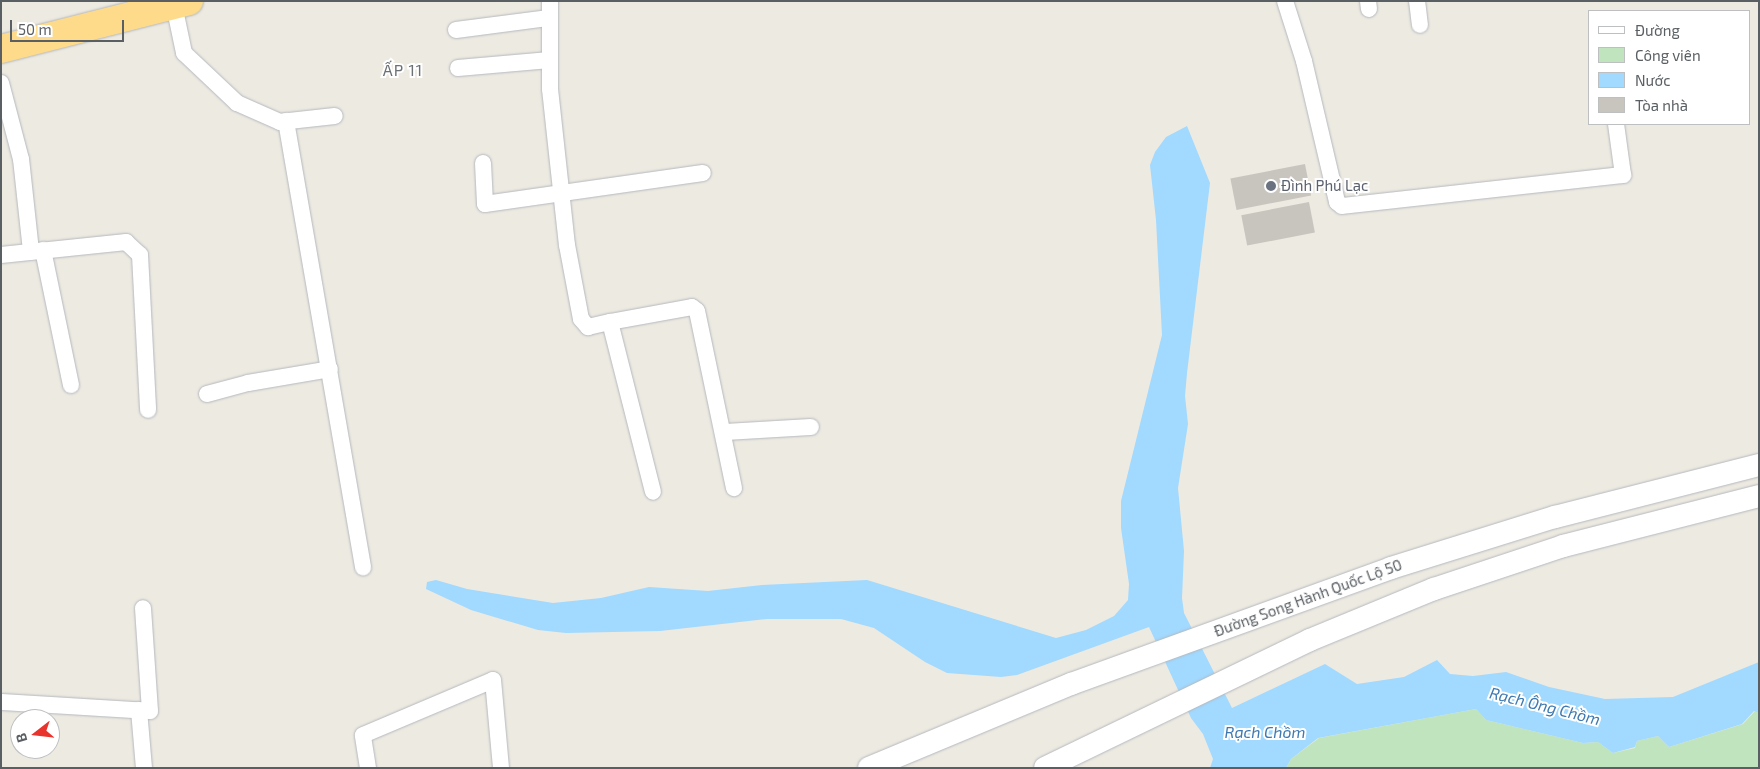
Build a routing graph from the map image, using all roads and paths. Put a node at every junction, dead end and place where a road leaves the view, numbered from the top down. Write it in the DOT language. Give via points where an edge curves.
graph roads {
  1 [pos="550,1"];
  2 [pos="1285,1"];
  3 [pos="1417,1"];
  4 [pos="181,3"];
  5 [pos="550,18"];
  6 [pos="1420,25"];
  7 [pos="456,30"];
  8 [pos="1,49"];
  9 [pos="550,60"];
  10 [pos="458,68"];
  11 [pos="1,83"];
  12 [pos="335,116"];
  13 [pos="286,121"];
  14 [pos="1616,125"];
  15 [pos="483,163"];
  16 [pos="703,173"];
  17 [pos="563,192"];
  18 [pos="37,250"];
  19 [pos="1,254"];
  20 [pos="610,322"];
  21 [pos="330,369"];
  22 [pos="70,384"];
  23 [pos="207,394"];
  24 [pos="148,410"];
  25 [pos="811,426"];
  26 [pos="725,432"];
  27 [pos="1759,465"];
  28 [pos="734,488"];
  29 [pos="653,492"];
  30 [pos="1759,496"];
  31 [pos="363,567"];
  32 [pos="143,608"];
  33 [pos="1,702"];
  34 [pos="139,710"];
  35 [pos="144,768"];
  36 [pos="368,768"];
  37 [pos="502,768"];
  38 [pos="869,768"];
  39 [pos="1045,768"];
  1 -- 5 [label="street"];
  2 -- 14 [label="street" via="1304,61 1337,202 1342,206 1623,175"];
  3 -- 6 [label="street"];
  4 -- 8 [label="highway"];
  4 -- 13 [label="street" via="184,53 237,103 280,122"];
  5 -- 7 [label="street"];
  5 -- 9 [label="street"];
  9 -- 10 [label="street"];
  9 -- 17 [label="street"];
  11 -- 18 [label="street" via="20,151"];
  12 -- 13 [label="street"];
  13 -- 21 [label="street"];
  15 -- 17 [label="street" via="485,204"];
  16 -- 17 [label="street"];
  17 -- 20 [label="street" via="567,246 581,319 588,326"];
  18 -- 19 [label="street"];
  18 -- 22 [label="street"];
  18 -- 24 [label="street" via="126,242 140,255"];
  20 -- 26 [label="street" via="692,307 697,311"];
  20 -- 29 [label="street"];
  21 -- 23 [label="street" via="248,383"];
  21 -- 31 [label="street"];
  25 -- 26 [label="street"];
  26 -- 28 [label="street"];
  27 -- 38 [label="main road, Đường Song Hành Quốc Lộ 50" via="1500,533 1146,656 1000,712"];
  30 -- 39 [label="main road" via="1563,546 1476,574 1351,622"];
  32 -- 34 [label="street" via="150,711"];
  33 -- 34 [label="street"];
  34 -- 35 [label="street"];
  36 -- 37 [label="street" via="363,734 493,680"];
}
